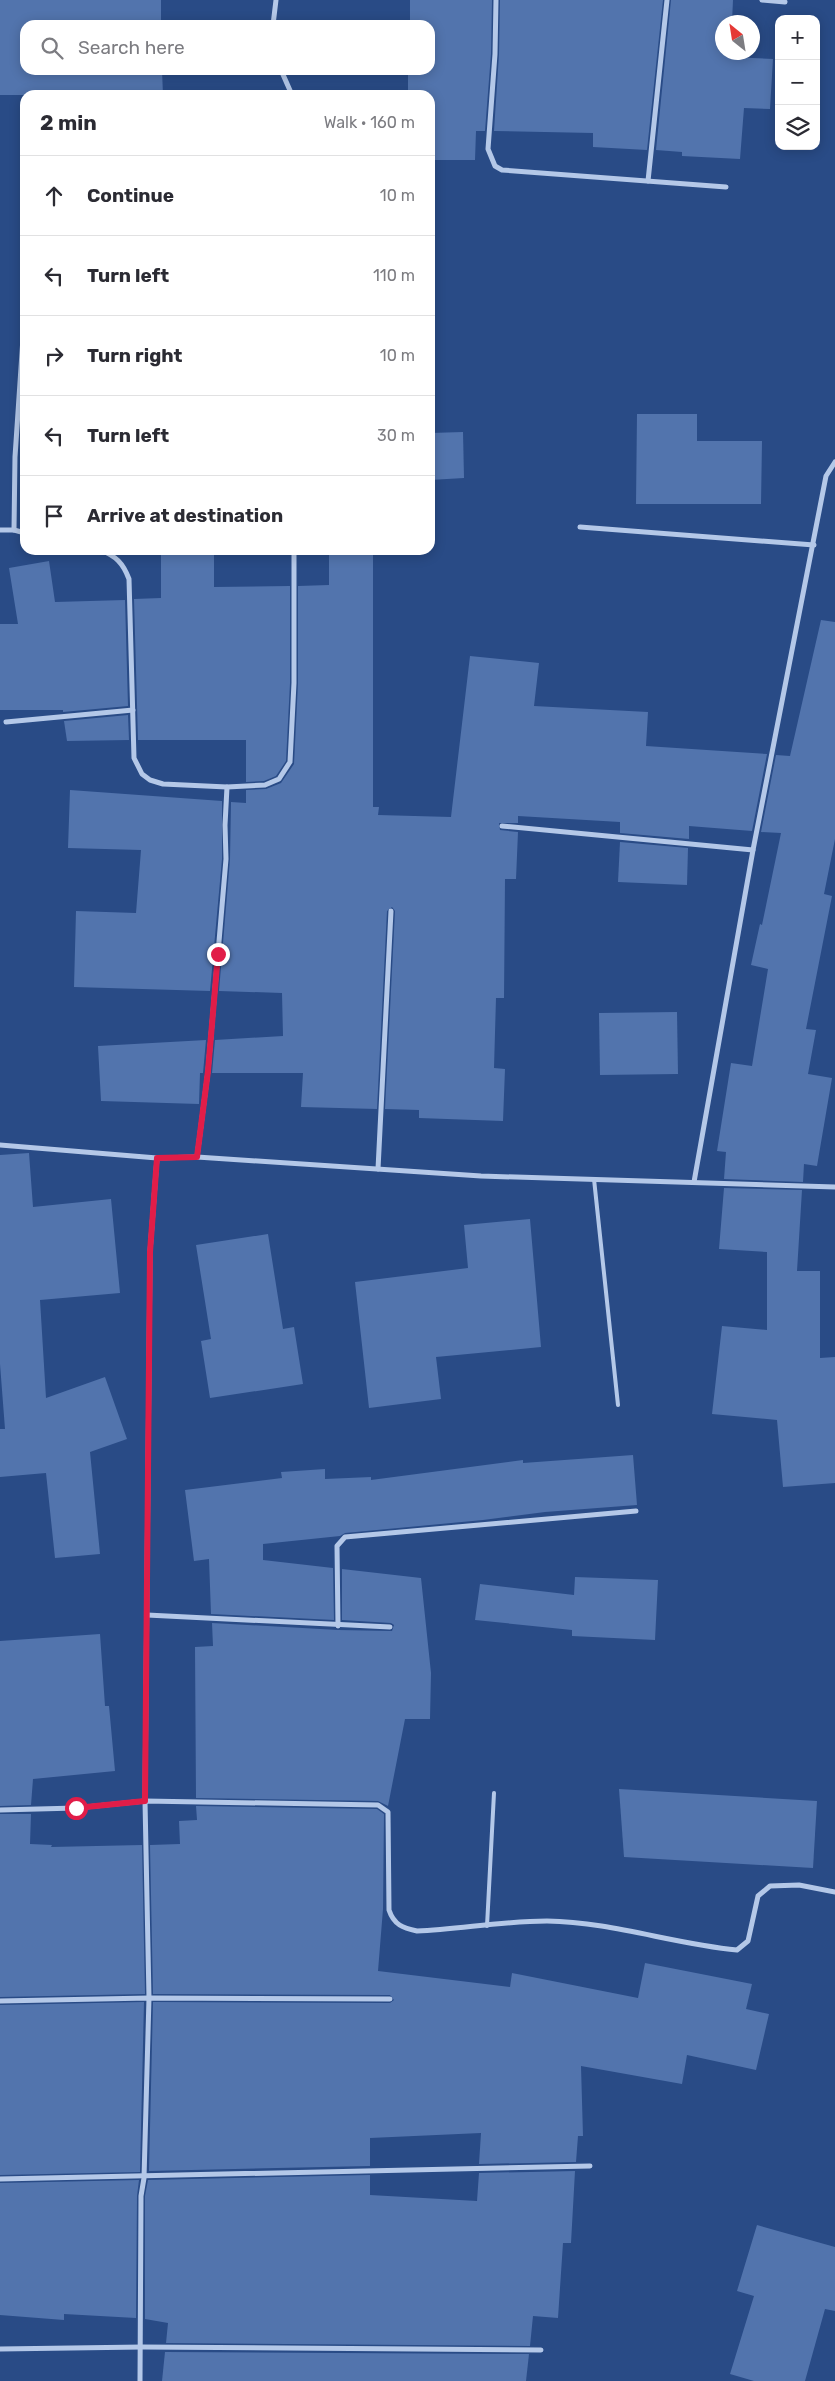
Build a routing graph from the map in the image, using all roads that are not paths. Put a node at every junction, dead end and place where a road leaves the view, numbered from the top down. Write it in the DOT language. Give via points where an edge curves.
graph roads {
  1 [pos="276,0"];
  2 [pos="496,0"];
  3 [pos="668,0"];
  4 [pos="762,0"];
  5 [pos="786,2"];
  6 [pos="274,20"];
  7 [pos="283,75"];
  8 [pos="290,90"];
  9 [pos="648,181"];
  10 [pos="726,187"];
  11 [pos="20,382"];
  12 [pos="835,462"];
  13 [pos="580,526"];
  14 [pos="0,530"];
  15 [pos="14,530"];
  16 [pos="20,532"];
  17 [pos="814,545"];
  18 [pos="113,555"];
  19 [pos="294,555"];
  20 [pos="133,710"];
  21 [pos="6,722"];
  22 [pos="228,787"];
  23 [pos="502,826"];
  24 [pos="753,850"];
  25 [pos="391,911"];
  26 [pos="0,1145"];
  27 [pos="197,1157"];
  28 [pos="157,1158"];
  29 [pos="378,1169"];
  30 [pos="594,1179"];
  31 [pos="694,1182"];
  32 [pos="835,1187"];
  33 [pos="618,1405"];
  34 [pos="636,1511"];
  35 [pos="148,1615"];
  36 [pos="338,1626"];
  37 [pos="390,1627"];
  38 [pos="494,1793"];
  39 [pos="145,1801"];
  40 [pos="0,1810"];
  41 [pos="835,1892"];
  42 [pos="487,1926"];
  43 [pos="149,1998"];
  44 [pos="390,1999"];
  45 [pos="0,2001"];
  46 [pos="590,2166"];
  47 [pos="144,2178"];
  48 [pos="0,2180"];
  49 [pos="142,2346"];
  50 [pos="0,2348"];
  51 [pos="541,2350"];
  52 [pos="140,2381"];
  1 -- 6 [label="street"];
  2 -- 9 [label="street" via="488,149 495,166 502,170"];
  3 -- 9 [label="street"];
  4 -- 5 [label="street"];
  7 -- 8 [label="street"];
  9 -- 10 [label="street"];
  11 -- 15 [label="street"];
  12 -- 17 [label="street" via="826,476"];
  13 -- 17 [label="street"];
  14 -- 15 [label="street"];
  15 -- 16 [label="street"];
  17 -- 24 [label="street"];
  18 -- 20 [label="street" via="124,565 129,579"];
  19 -- 22 [label="street" via="290,762 279,779 265,785"];
  20 -- 21 [label="street"];
  20 -- 22 [label="street" via="134,758 142,774 163,784"];
  22 -- 27 [label="street" via="224,825 225,868 208,1071"];
  23 -- 24 [label="street"];
  24 -- 31 [label="street"];
  25 -- 29 [label="street"];
  26 -- 28 [label="street"];
  27 -- 28 [label="street"];
  27 -- 29 [label="street"];
  28 -- 35 [label="street" via="150,1252"];
  29 -- 30 [label="street"];
  30 -- 31 [label="street"];
  30 -- 33 [label="lane"];
  31 -- 32 [label="street"];
  34 -- 36 [label="street" via="345,1537 337,1546"];
  35 -- 36 [label="street"];
  35 -- 39 [label="street"];
  36 -- 37 [label="street"];
  38 -- 42 [label="lane"];
  39 -- 40 [label="street" via="76,1808"];
  39 -- 42 [label="street" via="378,1805 388,1812 389,1910 392,1920 417,1932"];
  39 -- 43 [label="street"];
  41 -- 42 [label="street" via="799,1885 770,1886 758,1896 748,1941 737,1950 612,1927 547,1921"];
  43 -- 44 [label="street"];
  43 -- 45 [label="street"];
  43 -- 47 [label="street"];
  46 -- 47 [label="street"];
  47 -- 48 [label="street"];
  47 -- 49 [label="street" via="141,2196"];
  49 -- 50 [label="street"];
  49 -- 51 [label="street"];
  49 -- 52 [label="street"];
}
